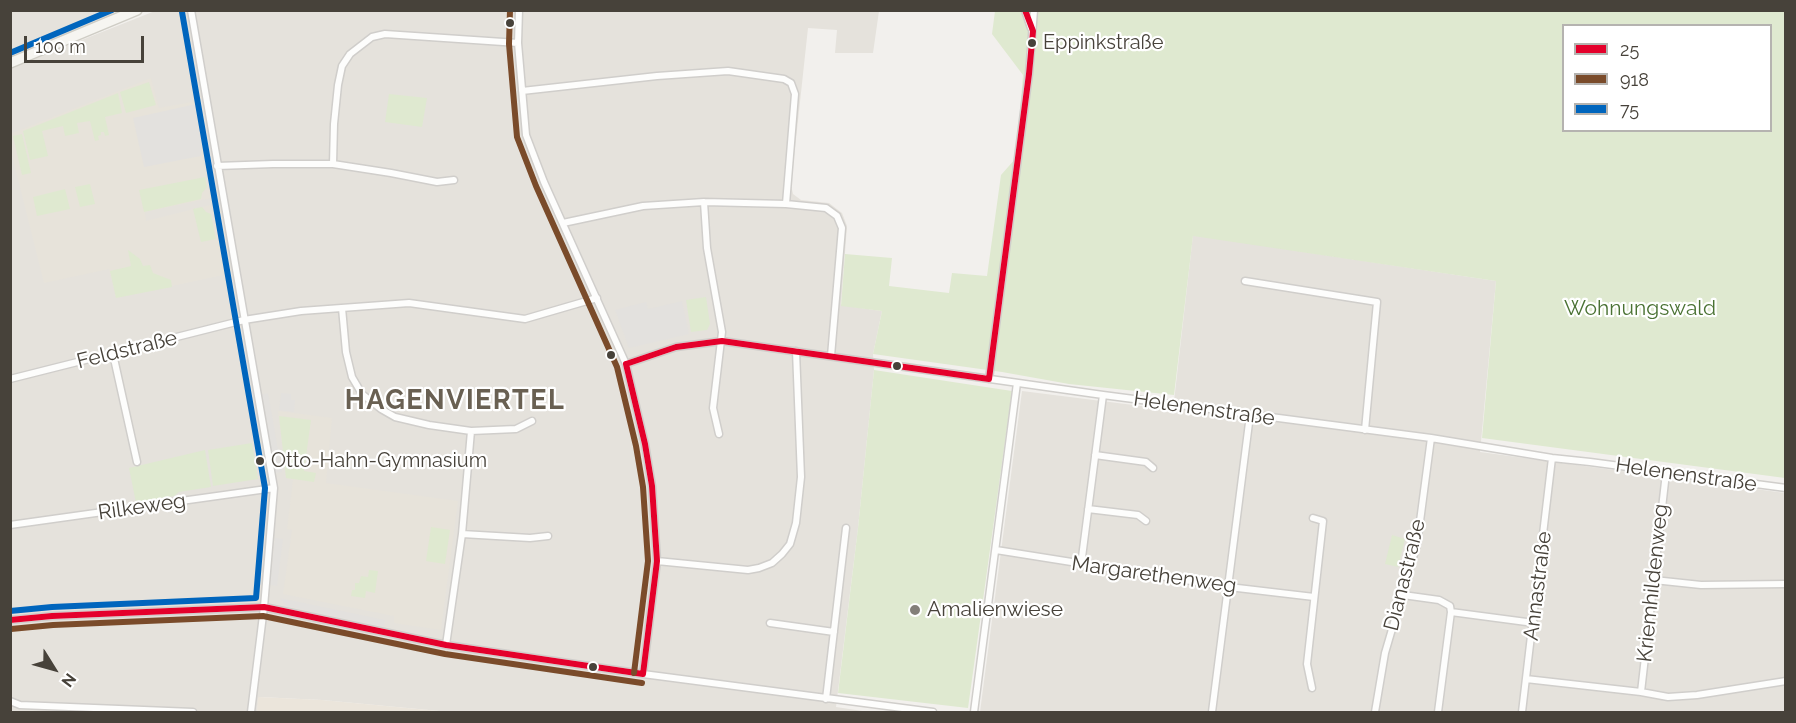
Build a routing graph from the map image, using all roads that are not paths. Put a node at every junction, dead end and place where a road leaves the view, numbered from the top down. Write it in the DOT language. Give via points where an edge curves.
graph roads {
  1 [pos="136,10"];
  2 [pos="191,10"];
  3 [pos="519,10"];
  4 [pos="1025,10"];
  5 [pos="1034,10"];
  6 [pos="1033,31"];
  7 [pos="518,43"];
  8 [pos="10,63"];
  9 [pos="522,91"];
  10 [pos="333,164"];
  11 [pos="217,166"];
  12 [pos="454,180"];
  13 [pos="704,202"];
  14 [pos="786,204"];
  15 [pos="563,223"];
  16 [pos="1245,281"];
  17 [pos="597,298"];
  18 [pos="342,308"];
  19 [pos="244,320"];
  20 [pos="722,341"];
  21 [pos="796,351"];
  22 [pos="113,354"];
  23 [pos="831,356"];
  24 [pos="626,364"];
  25 [pos="10,379"];
  26 [pos="989,379"];
  27 [pos="1017,383"];
  28 [pos="1103,395"];
  29 [pos="1250,415"];
  30 [pos="532,421"];
  31 [pos="1365,430"];
  32 [pos="471,431"];
  33 [pos="719,434"];
  34 [pos="1431,438"];
  35 [pos="1095,455"];
  36 [pos="1552,458"];
  37 [pos="137,462"];
  38 [pos="1153,468"];
  39 [pos="1666,473"];
  40 [pos="274,488"];
  41 [pos="1785,488"];
  42 [pos="1088,509"];
  43 [pos="1313,518"];
  44 [pos="1146,521"];
  45 [pos="10,525"];
  46 [pos="846,528"];
  47 [pos="462,534"];
  48 [pos="548,536"];
  49 [pos="996,550"];
  50 [pos="657,561"];
  51 [pos="1081,565"];
  52 [pos="1654,580"];
  53 [pos="1785,584"];
  54 [pos="1229,587"];
  55 [pos="1402,595"];
  56 [pos="1314,597"];
  57 [pos="264,607"];
  58 [pos="1451,612"];
  59 [pos="10,620"];
  60 [pos="770,623"];
  61 [pos="1534,623"];
  62 [pos="834,632"];
  63 [pos="446,645"];
  64 [pos="643,674"];
  65 [pos="1526,679"];
  66 [pos="1785,681"];
  67 [pos="1312,687"];
  68 [pos="1641,692"];
  69 [pos="826,699"];
  70 [pos="10,701"];
  71 [pos="193,712"];
  72 [pos="251,712"];
  73 [pos="933,712"];
  74 [pos="974,712"];
  75 [pos="1212,712"];
  76 [pos="1375,712"];
  77 [pos="1438,712"];
  78 [pos="1522,712"];
  1 -- 8 [label="main road"];
  2 -- 11 [label="street"];
  3 -- 7 [label="street"];
  4 -- 6 [label="street"];
  5 -- 6 [label="street"];
  6 -- 26 [label="street"];
  7 -- 9 [label="street"];
  7 -- 10 [label="street" via="385,34 372,37 350,54 342,66"];
  9 -- 14 [label="street" via="729,71 784,79 791,83 795,94"];
  9 -- 15 [label="street" via="526,135"];
  10 -- 11 [label="street"];
  10 -- 12 [label="street" via="437,182"];
  11 -- 19 [label="street"];
  13 -- 14 [label="street"];
  13 -- 15 [label="street" via="643,206"];
  13 -- 20 [label="street"];
  14 -- 23 [label="street" via="826,208 837,216 842,228"];
  15 -- 17 [label="street"];
  16 -- 31 [label="street" via="1377,302"];
  17 -- 18 [label="street" via="525,319 409,303"];
  17 -- 24 [label="street"];
  18 -- 19 [label="street"];
  18 -- 32 [label="street" via="351,377 362,394 395,417"];
  19 -- 22 [label="street, Feldstraße"];
  19 -- 40 [label="street"];
  20 -- 21 [label="street, Helenenstraße"];
  20 -- 24 [label="street, Helenenstraße" via="676,347"];
  20 -- 33 [label="street" via="714,408"];
  21 -- 23 [label="street, Helenenstraße"];
  21 -- 50 [label="street" via="801,477 790,544 772,563 759,568"];
  22 -- 25 [label="street, Feldstraße"];
  22 -- 37 [label="street"];
  23 -- 26 [label="street, Helenenstraße"];
  24 -- 50 [label="street" via="652,486"];
  26 -- 27 [label="street, Helenenstraße"];
  27 -- 28 [label="street, Helenenstraße"];
  27 -- 49 [label="street"];
  28 -- 29 [label="street, Helenenstraße"];
  28 -- 35 [label="street"];
  29 -- 31 [label="street, Helenenstraße"];
  29 -- 54 [label="street"];
  30 -- 32 [label="street" via="516,429"];
  31 -- 34 [label="street, Helenenstraße"];
  32 -- 47 [label="street"];
  34 -- 36 [label="street, Helenenstraße"];
  34 -- 55 [label="street, Dianastraße" via="1416,544"];
  35 -- 38 [label="street" via="1146,462"];
  35 -- 42 [label="street"];
  36 -- 39 [label="street, Helenenstraße"];
  36 -- 61 [label="street, Annastraße"];
  39 -- 41 [label="street, Helenenstraße"];
  39 -- 52 [label="street, Kriemhildenweg"];
  40 -- 45 [label="street, Rilkeweg"];
  40 -- 57 [label="street"];
  42 -- 44 [label="street" via="1138,515"];
  42 -- 51 [label="street"];
  43 -- 56 [label="street" via="1323,521"];
  46 -- 62 [label="street"];
  47 -- 48 [label="street"];
  47 -- 63 [label="street"];
  49 -- 51 [label="street, Margarethenweg"];
  49 -- 74 [label="street"];
  50 -- 64 [label="street"];
  51 -- 54 [label="street, Margarethenweg"];
  52 -- 53 [label="street" via="1701,585"];
  52 -- 68 [label="street, Kriemhildenweg"];
  54 -- 56 [label="street, Margarethenweg"];
  54 -- 75 [label="street"];
  55 -- 58 [label="street" via="1446,602"];
  55 -- 76 [label="street, Dianastraße" via="1385,653"];
  56 -- 67 [label="street" via="1307,664"];
  57 -- 59 [label="street"];
  57 -- 63 [label="street"];
  57 -- 72 [label="street"];
  58 -- 61 [label="street"];
  58 -- 77 [label="street"];
  60 -- 62 [label="street"];
  61 -- 65 [label="street, Annastraße"];
  62 -- 69 [label="street"];
  63 -- 64 [label="street"];
  64 -- 69 [label="street"];
  65 -- 68 [label="street"];
  65 -- 78 [label="street, Annastraße"];
  66 -- 68 [label="street" via="1697,695 1668,697"];
  69 -- 73 [label="street"];
  70 -- 71 [label="street" via="20,705"];
}
